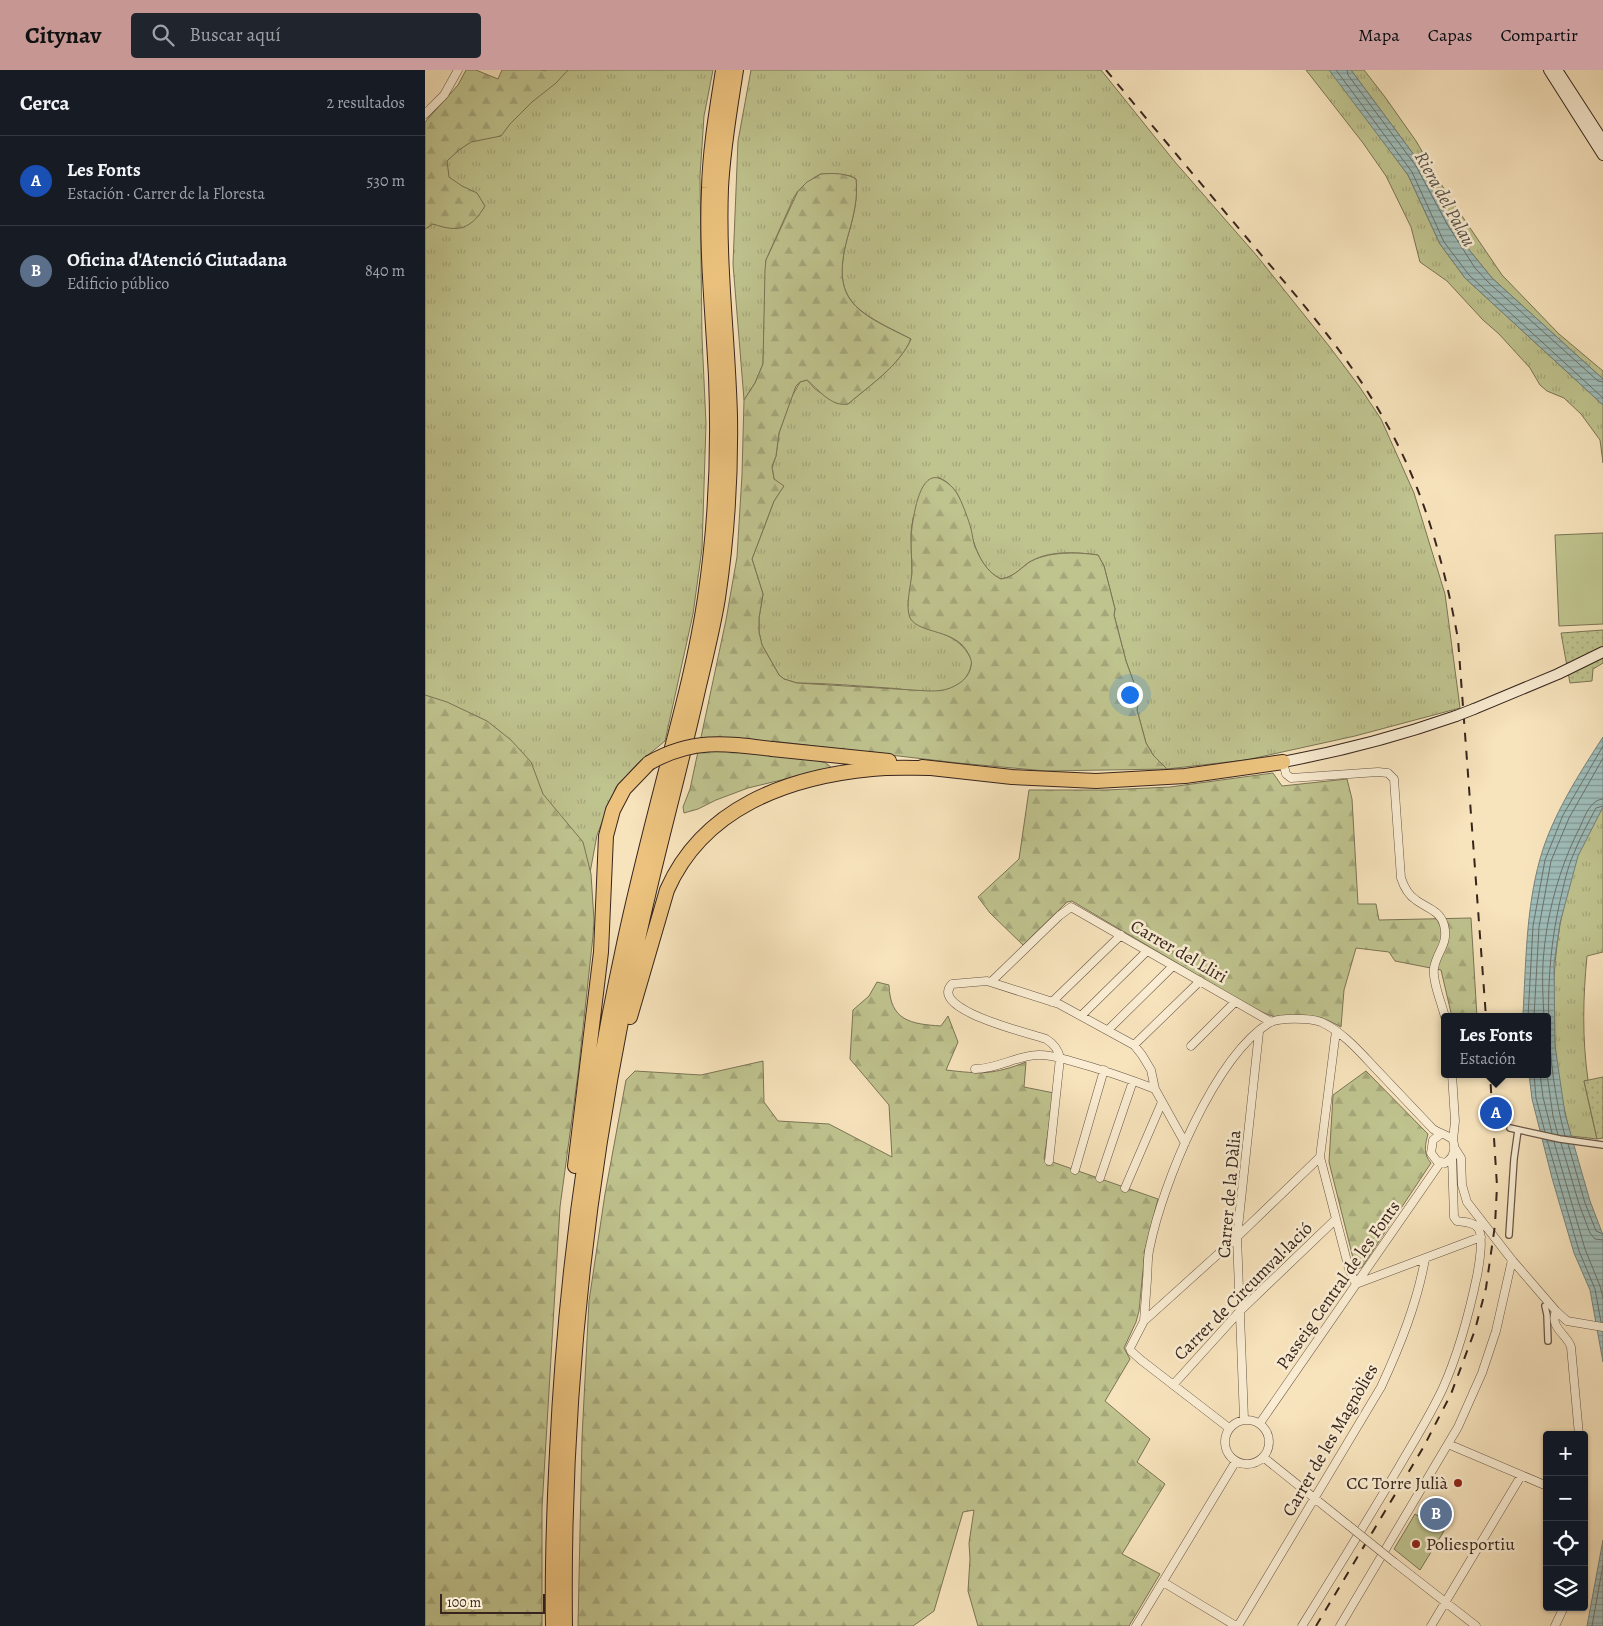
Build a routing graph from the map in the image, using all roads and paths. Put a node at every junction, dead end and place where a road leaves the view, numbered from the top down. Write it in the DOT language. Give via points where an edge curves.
graph roads {
  1 [pos="458,70"];
  2 [pos="723,70"];
  3 [pos="736,70"];
  4 [pos="1549,70"];
  5 [pos="1557,70"];
  6 [pos="425,114"];
  7 [pos="1603,141"];
  8 [pos="1603,155"];
  9 [pos="1603,652"];
  10 [pos="1283,762"];
  11 [pos="929,768"];
  12 [pos="1121,935"];
  13 [pos="1147,951"];
  14 [pos="1173,966"];
  15 [pos="1200,981"];
  16 [pos="991,982"];
  17 [pos="1052,1002"];
  18 [pos="1235,1002"];
  19 [pos="1444,1013"];
  20 [pos="1082,1015"];
  21 [pos="1271,1022"];
  22 [pos="1108,1030"];
  23 [pos="1336,1031"];
  24 [pos="1259,1032"];
  25 [pos="1133,1045"];
  26 [pos="1191,1046"];
  27 [pos="1060,1058"];
  28 [pos="975,1069"];
  29 [pos="1104,1070"];
  30 [pos="1452,1078"];
  31 [pos="1133,1081"];
  32 [pos="1155,1089"];
  33 [pos="1162,1102"];
  34 [pos="604,1117"];
  35 [pos="1510,1128"];
  36 [pos="1520,1131"];
  37 [pos="1441,1134"];
  38 [pos="1185,1143"];
  39 [pos="1454,1144"];
  40 [pos="1603,1145"];
  41 [pos="1320,1157"];
  42 [pos="1453,1157"];
  43 [pos="1049,1161"];
  44 [pos="1439,1162"];
  45 [pos="1075,1170"];
  46 [pos="1100,1178"];
  47 [pos="1125,1188"];
  48 [pos="1336,1219"];
  49 [pos="1509,1235"];
  50 [pos="1237,1237"];
  51 [pos="1481,1237"];
  52 [pos="1425,1259"];
  53 [pos="1512,1260"];
  54 [pos="1356,1284"];
  55 [pos="1545,1306"];
  56 [pos="1240,1311"];
  57 [pos="1556,1311"];
  58 [pos="1144,1321"];
  59 [pos="1603,1327"];
  60 [pos="1548,1341"];
  61 [pos="563,1359"];
  62 [pos="1173,1385"];
  63 [pos="1244,1419"];
  64 [pos="1260,1423"];
  65 [pos="1229,1428"];
  66 [pos="1579,1431"];
  67 [pos="1448,1444"];
  68 [pos="1263,1457"];
  69 [pos="1236,1461"];
  70 [pos="1521,1476"];
  71 [pos="1543,1484"];
  72 [pos="1315,1498"];
  73 [pos="1163,1582"];
  74 [pos="1446,1602"];
  75 [pos="1562,1611"];
  76 [pos="1474,1625"];
  77 [pos="553,1626"];
  78 [pos="565,1626"];
  79 [pos="1136,1626"];
  80 [pos="1237,1626"];
  81 [pos="1302,1626"];
  82 [pos="1339,1626"];
  83 [pos="1431,1626"];
  84 [pos="1555,1626"];
  1 -- 6 [label="street" via="443,95"];
  2 -- 61 [label="highway" via="709,188 717,458 711,554 698,641 643,861 607,1024 583,1172"];
  3 -- 34 [label="highway" via="721,189 730,458 719,591 689,732 637,942"];
  4 -- 8 [label="main road"];
  5 -- 7 [label="main road"];
  9 -- 10 [label="main road, bridge" via="1474,709 1405,734"];
  10 -- 11 [label="highway" via="1185,776 1096,781 1012,777"];
  10 -- 19 [label="street" via="1286,774 1291,778 1378,772 1392,776 1401,878 1416,901 1439,915 1444,924 1445,941 1434,975"];
  11 -- 34 [label="highway" via="875,769 827,775 798,783 730,813 699,840 674,874 667,890"];
  11 -- 61 [label="highway, bridge" via="723,744 693,746 649,763 625,789 613,810 606,836 601,952 565,1246 560,1317"];
  12 -- 13 [label="street, Carrer del Lliri"];
  12 -- 16 [label="street, Carrer del Lliri" via="1071,907"];
  12 -- 17 [label="street"];
  13 -- 14 [label="street, Carrer del Lliri"];
  13 -- 20 [label="street"];
  14 -- 15 [label="street, Carrer del Lliri"];
  14 -- 22 [label="street"];
  15 -- 18 [label="street, Carrer del Lliri"];
  15 -- 25 [label="street"];
  16 -- 17 [label="street"];
  16 -- 27 [label="street" via="952,984 949,994 957,1005 978,1017 1046,1039 1057,1049"];
  17 -- 20 [label="street"];
  18 -- 21 [label="street, Carrer del Lliri"];
  18 -- 26 [label="street"];
  20 -- 22 [label="street"];
  21 -- 23 [label="street" via="1310,1020"];
  21 -- 24 [label="street"];
  22 -- 25 [label="street"];
  23 -- 37 [label="street"];
  23 -- 41 [label="street"];
  24 -- 38 [label="street" via="1228,1065"];
  24 -- 50 [label="street, Carrer de la Dàlia"];
  25 -- 32 [label="street" via="1151,1070"];
  27 -- 28 [label="street" via="1026,1056 999,1066"];
  27 -- 29 [label="street"];
  27 -- 43 [label="street"];
  29 -- 31 [label="street"];
  29 -- 45 [label="street"];
  30 -- 39 [label="street"];
  31 -- 32 [label="street"];
  31 -- 46 [label="street"];
  32 -- 33 [label="street"];
  33 -- 38 [label="street"];
  33 -- 47 [label="street"];
  34 -- 78 [label="highway" via="577,1334 567,1495"];
  35 -- 36 [label="street"];
  36 -- 40 [label="street"];
  36 -- 49 [label="street" via="1513,1159"];
  37 -- 39 [label="street" via="1448,1135"];
  37 -- 44 [label="street" via="1435,1137 1431,1146 1432,1156"];
  38 -- 58 [label="street" via="1160,1206 1149,1248"];
  39 -- 42 [label="street"];
  39 -- 53 [label="street" via="1461,1158 1462,1185 1467,1202"];
  41 -- 48 [label="street"];
  41 -- 50 [label="street"];
  42 -- 44 [label="street" via="1445,1163"];
  42 -- 51 [label="street" via="1454,1217 1457,1221 1476,1225"];
  44 -- 54 [label="street, Passeig Central de les Fonts"];
  48 -- 54 [label="street"];
  48 -- 56 [label="street, Carrer de Circumval·lació"];
  50 -- 56 [label="street, Carrer de la Dàlia"];
  50 -- 58 [label="street"];
  51 -- 52 [label="street"];
  51 -- 81 [label="street" via="1469,1312 1443,1388 1366,1523"];
  52 -- 54 [label="street"];
  52 -- 72 [label="street, Carrer de les Magnòlies" via="1409,1321 1395,1357"];
  53 -- 57 [label="street"];
  53 -- 67 [label="street" via="1496,1331 1482,1372"];
  54 -- 64 [label="street, Passeig Central de les Fonts"];
  55 -- 60 [label="street"];
  56 -- 62 [label="street, Carrer de Circumval·lació"];
  56 -- 63 [label="street, Carrer de la Dàlia"];
  57 -- 59 [label="street" via="1567,1321"];
  57 -- 66 [label="street" via="1555,1325 1571,1347"];
  58 -- 62 [label="street" via="1131,1351"];
  61 -- 77 [label="highway" via="554,1513"];
  62 -- 65 [label="street"];
  63 -- 64 [label="street"];
  63 -- 65 [label="street"];
  64 -- 68 [label="street" via="1269,1437"];
  65 -- 69 [label="street" via="1225,1448"];
  67 -- 70 [label="street"];
  67 -- 82 [label="street"];
  68 -- 69 [label="street" via="1248,1464"];
  68 -- 72 [label="street"];
  69 -- 73 [label="street"];
  70 -- 71 [label="street"];
  70 -- 74 [label="street"];
  72 -- 74 [label="street, bridge"];
  72 -- 80 [label="street, Carrer de les Magnòlies"];
  73 -- 79 [label="street"];
  73 -- 80 [label="street"];
  74 -- 76 [label="street"];
  74 -- 83 [label="street"];
  75 -- 84 [label="street"];
}
